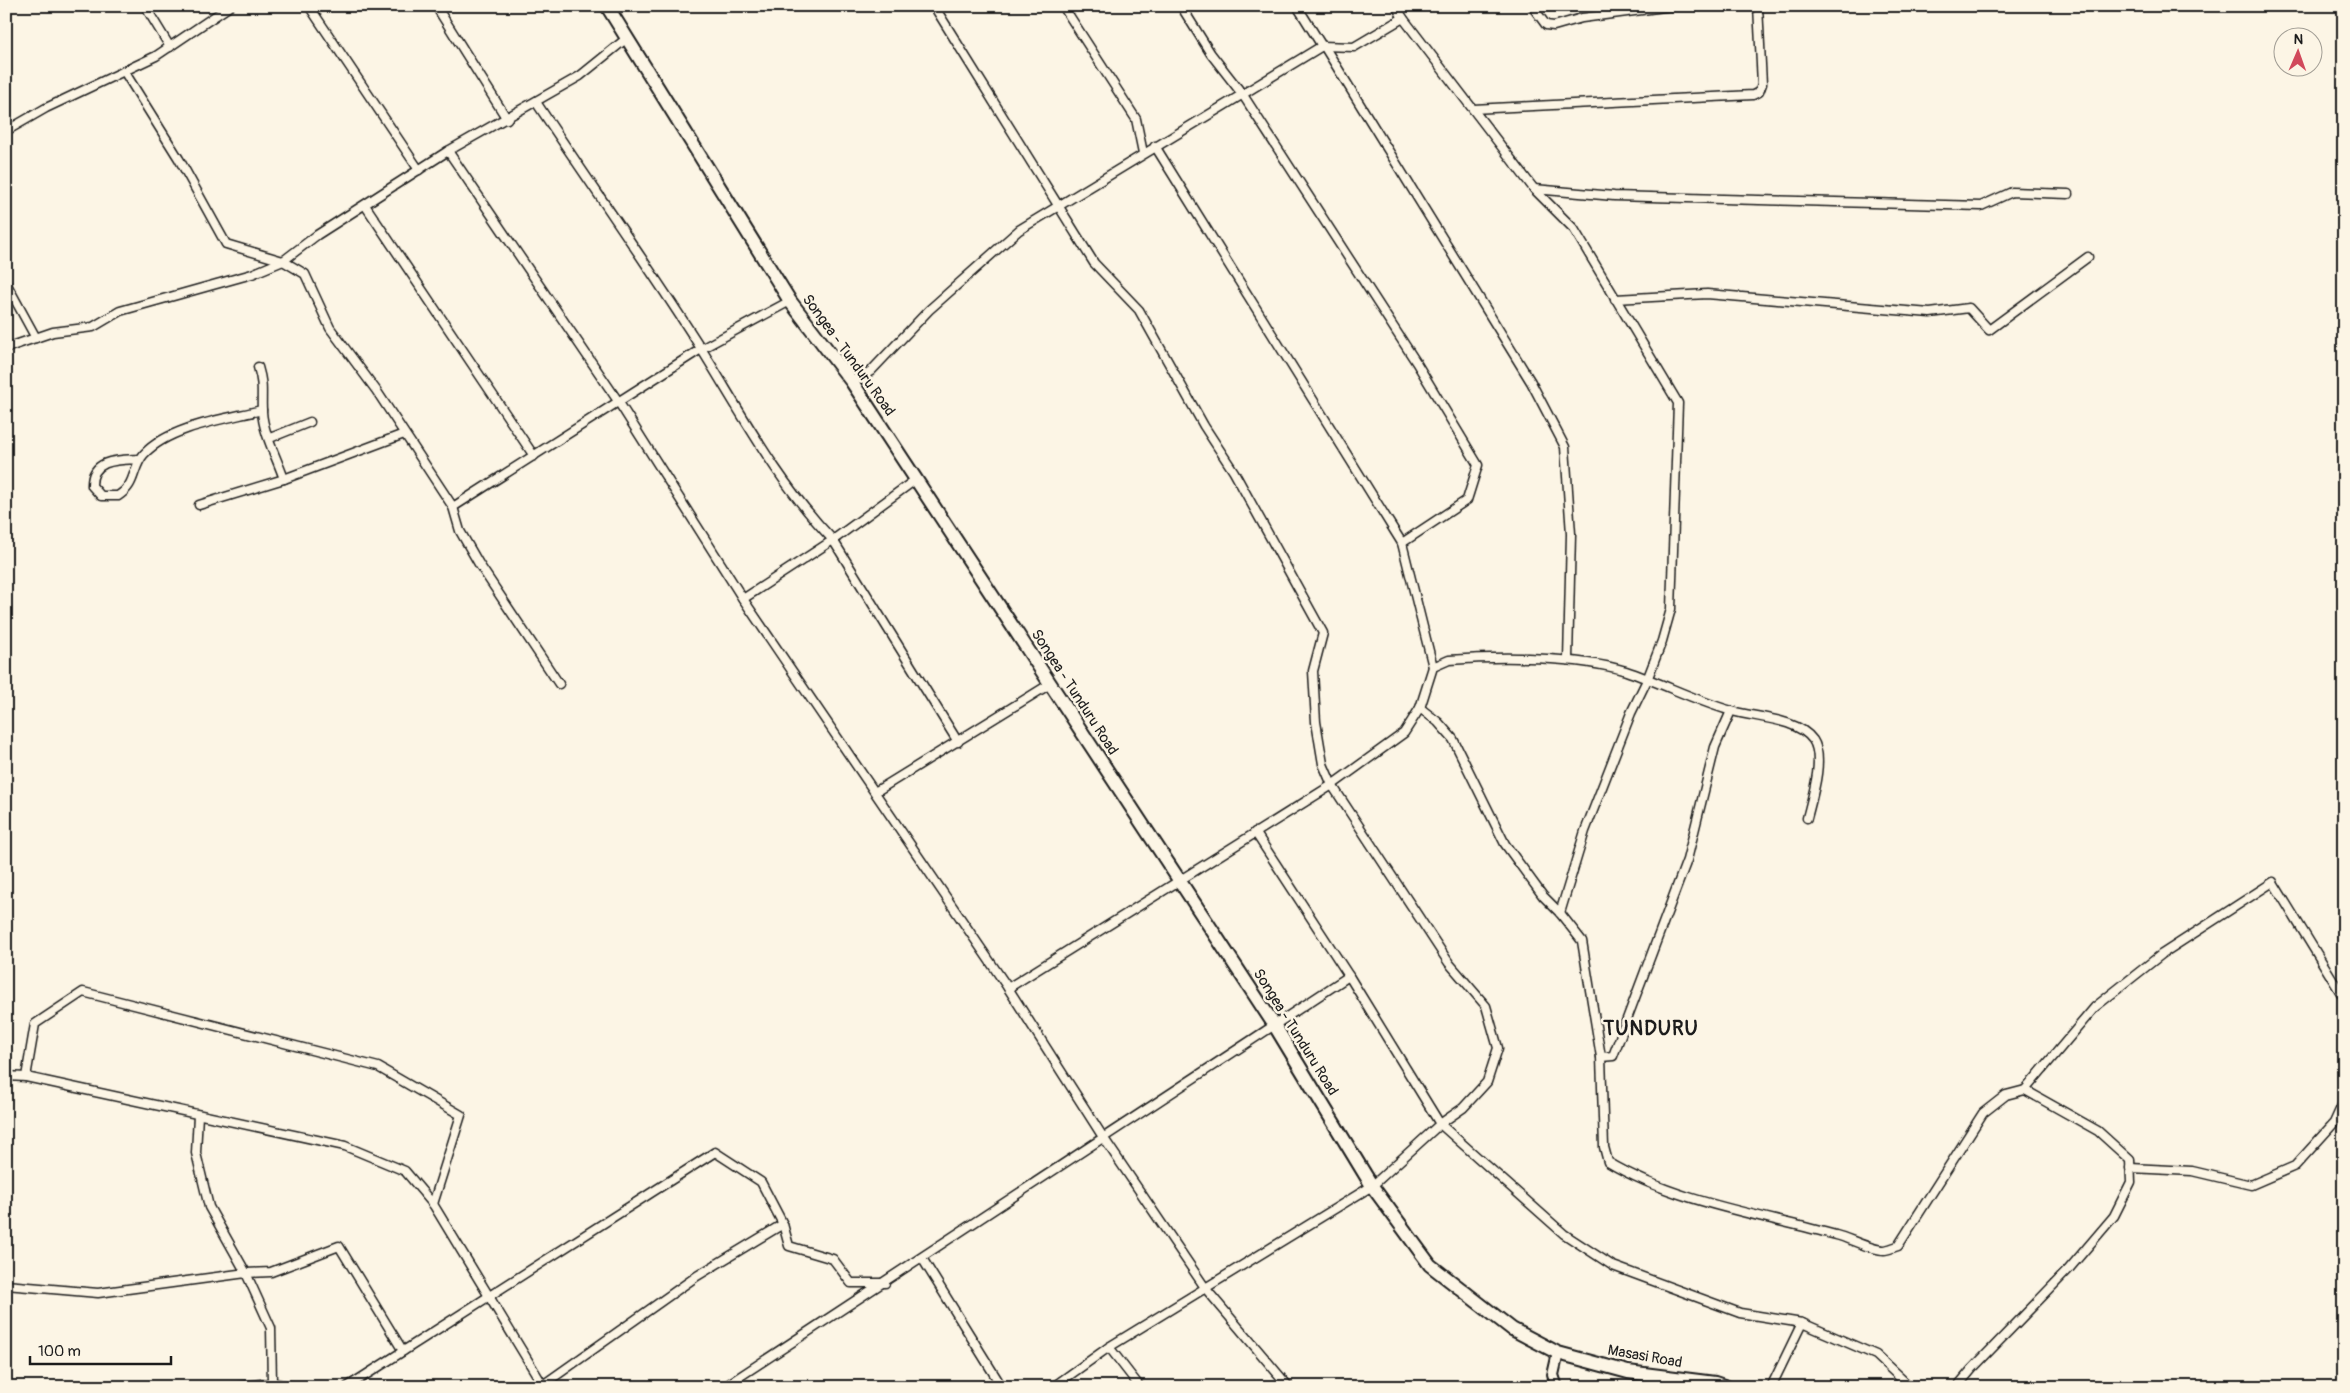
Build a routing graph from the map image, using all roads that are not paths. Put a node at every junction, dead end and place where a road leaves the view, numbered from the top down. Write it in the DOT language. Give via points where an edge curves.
graph roads {
  1 [pos="145,6"];
  2 [pos="230,6"];
  3 [pos="309,6"];
  4 [pos="436,6"];
  5 [pos="607,6"];
  6 [pos="934,6"];
  7 [pos="1063,6"];
  8 [pos="1181,6"];
  9 [pos="1297,6"];
  10 [pos="1396,6"];
  11 [pos="1532,6"];
  12 [pos="1672,6"];
  13 [pos="1758,6"];
  14 [pos="1403,18"];
  15 [pos="627,38"];
  16 [pos="1323,46"];
  17 [pos="170,47"];
  18 [pos="124,71"];
  19 [pos="1243,94"];
  20 [pos="536,102"];
  21 [pos="1474,109"];
  22 [pos="507,119"];
  23 [pos="6,131"];
  24 [pos="1155,146"];
  25 [pos="448,150"];
  26 [pos="1143,154"];
  27 [pos="419,170"];
  28 [pos="1534,189"];
  29 [pos="2068,194"];
  30 [pos="365,205"];
  31 [pos="1060,206"];
  32 [pos="2088,257"];
  33 [pos="283,261"];
  34 [pos="6,284"];
  35 [pos="1615,299"];
  36 [pos="790,301"];
  37 [pos="36,338"];
  38 [pos="6,348"];
  39 [pos="701,348"];
  40 [pos="258,368"];
  41 [pos="852,382"];
  42 [pos="618,401"];
  43 [pos="262,410"];
  44 [pos="310,422"];
  45 [pos="404,434"];
  46 [pos="270,438"];
  47 [pos="534,456"];
  48 [pos="140,459"];
  49 [pos="284,479"];
  50 [pos="915,480"];
  51 [pos="199,505"];
  52 [pos="453,507"];
  53 [pos="833,540"];
  54 [pos="1402,543"];
  55 [pos="743,599"];
  56 [pos="1568,660"];
  57 [pos="1433,667"];
  58 [pos="1647,680"];
  59 [pos="559,684"];
  60 [pos="1050,684"];
  61 [pos="1420,708"];
  62 [pos="1731,711"];
  63 [pos="958,742"];
  64 [pos="1332,785"];
  65 [pos="874,792"];
  66 [pos="1807,818"];
  67 [pos="1255,832"];
  68 [pos="1179,880"];
  69 [pos="1560,913"];
  70 [pos="1349,976"];
  71 [pos="1008,988"];
  72 [pos="2344,998"];
  73 [pos="1275,1026"];
  74 [pos="1601,1057"];
  75 [pos="6,1076"];
  76 [pos="26,1077"];
  77 [pos="2025,1090"];
  78 [pos="2344,1101"];
  79 [pos="198,1115"];
  80 [pos="1440,1124"];
  81 [pos="1103,1137"];
  82 [pos="2130,1168"];
  83 [pos="1372,1186"];
  84 [pos="433,1204"];
  85 [pos="783,1224"];
  86 [pos="922,1258"];
  87 [pos="246,1273"];
  88 [pos="885,1283"];
  89 [pos="6,1285"];
  90 [pos="1206,1289"];
  91 [pos="488,1297"];
  92 [pos="1802,1323"];
  93 [pos="1109,1347"];
  94 [pos="403,1351"];
  95 [pos="1558,1353"];
  96 [pos="272,1383"];
  97 [pos="542,1386"];
  98 [pos="232,1387"];
  99 [pos="297,1387"];
  100 [pos="347,1387"];
  101 [pos="724,1387"];
  102 [pos="1002,1387"];
  103 [pos="1053,1387"];
  104 [pos="1140,1387"];
  105 [pos="1289,1387"];
  106 [pos="1556,1387"];
  107 [pos="1727,1387"];
  108 [pos="1771,1387"];
  109 [pos="1910,1387"];
  110 [pos="1957,1387"];
  1 -- 17 [label="street"];
  2 -- 17 [label="street"];
  3 -- 27 [label="street"];
  4 -- 22 [label="street"];
  5 -- 15 [label="highway, Songea - Tunduru Road"];
  6 -- 31 [label="street"];
  7 -- 26 [label="street" via="1136,119"];
  8 -- 19 [label="street" via="1211,54"];
  9 -- 16 [label="street"];
  10 -- 14 [label="street"];
  11 -- 12 [label="street" via="1546,25 1554,26 1582,18"];
  13 -- 21 [label="street" via="1762,84 1759,92 1753,95"];
  14 -- 16 [label="street" via="1354,47"];
  14 -- 21 [label="street"];
  15 -- 20 [label="street" via="580,76"];
  15 -- 36 [label="highway, Songea - Tunduru Road"];
  16 -- 19 [label="street"];
  16 -- 56 [label="street" via="1526,373 1565,447 1572,534"];
  17 -- 18 [label="street"];
  18 -- 23 [label="street"];
  18 -- 33 [label="street" via="179,159 226,244"];
  19 -- 24 [label="street"];
  19 -- 54 [label="street" via="1416,362 1478,465 1467,500"];
  20 -- 22 [label="street"];
  20 -- 39 [label="street"];
  21 -- 28 [label="street"];
  22 -- 25 [label="street"];
  24 -- 26 [label="street"];
  24 -- 54 [label="street"];
  25 -- 27 [label="street"];
  25 -- 42 [label="street"];
  26 -- 31 [label="street"];
  27 -- 30 [label="street"];
  28 -- 29 [label="street" via="1614,196 1981,206 2012,192"];
  28 -- 35 [label="street" via="1574,229"];
  30 -- 33 [label="street"];
  30 -- 47 [label="street"];
  31 -- 41 [label="street" via="1019,230 929,310 871,372"];
  31 -- 64 [label="street" via="1094,263 1139,310 1323,633 1313,671 1316,722 1323,764"];
  32 -- 35 [label="street" via="1989,330 1969,308 1930,313 1707,294"];
  33 -- 37 [label="street" via="252,274 120,311 93,327 53,332"];
  33 -- 45 [label="street" via="304,274 330,328"];
  34 -- 37 [label="street"];
  35 -- 58 [label="street" via="1678,403 1671,609"];
  36 -- 39 [label="street"];
  36 -- 41 [label="highway, Songea - Tunduru Road"];
  37 -- 38 [label="street"];
  39 -- 42 [label="street"];
  39 -- 53 [label="street" via="785,483"];
  40 -- 43 [label="street" via="264,388"];
  41 -- 50 [label="highway, Songea - Tunduru Road"];
  42 -- 47 [label="street"];
  42 -- 55 [label="street"];
  43 -- 46 [label="street"];
  43 -- 48 [label="street" via="194,426 159,442"];
  44 -- 46 [label="street"];
  45 -- 49 [label="street"];
  45 -- 52 [label="street"];
  46 -- 49 [label="street"];
  47 -- 52 [label="street"];
  48 -- 48 [label="street" via="130,486 118,496 101,496 92,486 94,472 104,463"];
  49 -- 51 [label="street"];
  50 -- 53 [label="street"];
  50 -- 60 [label="highway, Songea - Tunduru Road"];
  52 -- 59 [label="street" via="460,531 479,564"];
  53 -- 55 [label="street"];
  53 -- 63 [label="street"];
  54 -- 57 [label="street"];
  55 -- 65 [label="street"];
  56 -- 57 [label="street" via="1467,658 1449,660"];
  56 -- 58 [label="street" via="1595,663"];
  57 -- 61 [label="street"];
  58 -- 62 [label="street"];
  58 -- 69 [label="street" via="1585,831"];
  60 -- 63 [label="street"];
  60 -- 68 [label="highway, Songea - Tunduru Road"];
  61 -- 64 [label="street" via="1404,733"];
  61 -- 69 [label="street" via="1453,739 1505,844 1543,896"];
  62 -- 66 [label="street" via="1794,726 1812,740 1818,753 1816,780"];
  62 -- 74 [label="street" via="1715,747 1687,860 1632,1009 1613,1056"];
  63 -- 65 [label="street"];
  64 -- 67 [label="street"];
  64 -- 80 [label="street" via="1449,963 1486,1006 1498,1048 1486,1082 1463,1108"];
  65 -- 71 [label="street"];
  67 -- 68 [label="street"];
  67 -- 70 [label="street"];
  68 -- 71 [label="street"];
  68 -- 73 [label="highway, Songea - Tunduru Road"];
  69 -- 74 [label="street" via="1582,941"];
  70 -- 73 [label="street"];
  70 -- 80 [label="street"];
  71 -- 81 [label="street"];
  72 -- 77 [label="street" via="2273,882 2162,954 2095,1007"];
  73 -- 81 [label="street"];
  73 -- 83 [label="highway, Songea - Tunduru Road"];
  74 -- 77 [label="street" via="1604,1146 1608,1162 1633,1177 1672,1190 1883,1250 1898,1246 1983,1113 2006,1095"];
  75 -- 76 [label="street"];
  76 -- 79 [label="street"];
  76 -- 84 [label="street" via="36,1024 83,992 378,1067 461,1115"];
  77 -- 82 [label="street" via="2098,1131 2130,1160"];
  78 -- 82 [label="street" via="2334,1123 2295,1166 2251,1185 2192,1171"];
  79 -- 84 [label="street" via="345,1146 405,1171"];
  79 -- 87 [label="street" via="196,1153 209,1207"];
  80 -- 83 [label="street"];
  80 -- 92 [label="street" via="1564,1234 1613,1266 1740,1313"];
  81 -- 86 [label="street"];
  81 -- 90 [label="street"];
  82 -- 110 [label="street" via="2131,1182 2114,1216 2068,1270"];
  83 -- 90 [label="street"];
  83 -- 95 [label="highway, Songea - Tunduru Road" via="1430,1264 1512,1329"];
  84 -- 91 [label="street"];
  85 -- 88 [label="street" via="790,1246 833,1259 851,1283"];
  85 -- 91 [label="street" via="762,1182 715,1152"];
  85 -- 97 [label="street" via="697,1276"];
  86 -- 88 [label="street"];
  86 -- 102 [label="street"];
  87 -- 89 [label="street" via="98,1293"];
  87 -- 94 [label="street" via="271,1272 339,1246"];
  87 -- 96 [label="street" via="271,1328"];
  88 -- 101 [label="street"];
  90 -- 93 [label="street"];
  90 -- 105 [label="street"];
  91 -- 94 [label="street"];
  91 -- 97 [label="street"];
  92 -- 108 [label="street"];
  92 -- 109 [label="street" via="1876,1355"];
  93 -- 103 [label="street"];
  93 -- 104 [label="street"];
  94 -- 100 [label="street"];
  95 -- 106 [label="main road" via="1553,1374"];
  95 -- 107 [label="highway, Masasi Road" via="1628,1372"];
  96 -- 98 [label="street"];
  96 -- 99 [label="street"];
}
